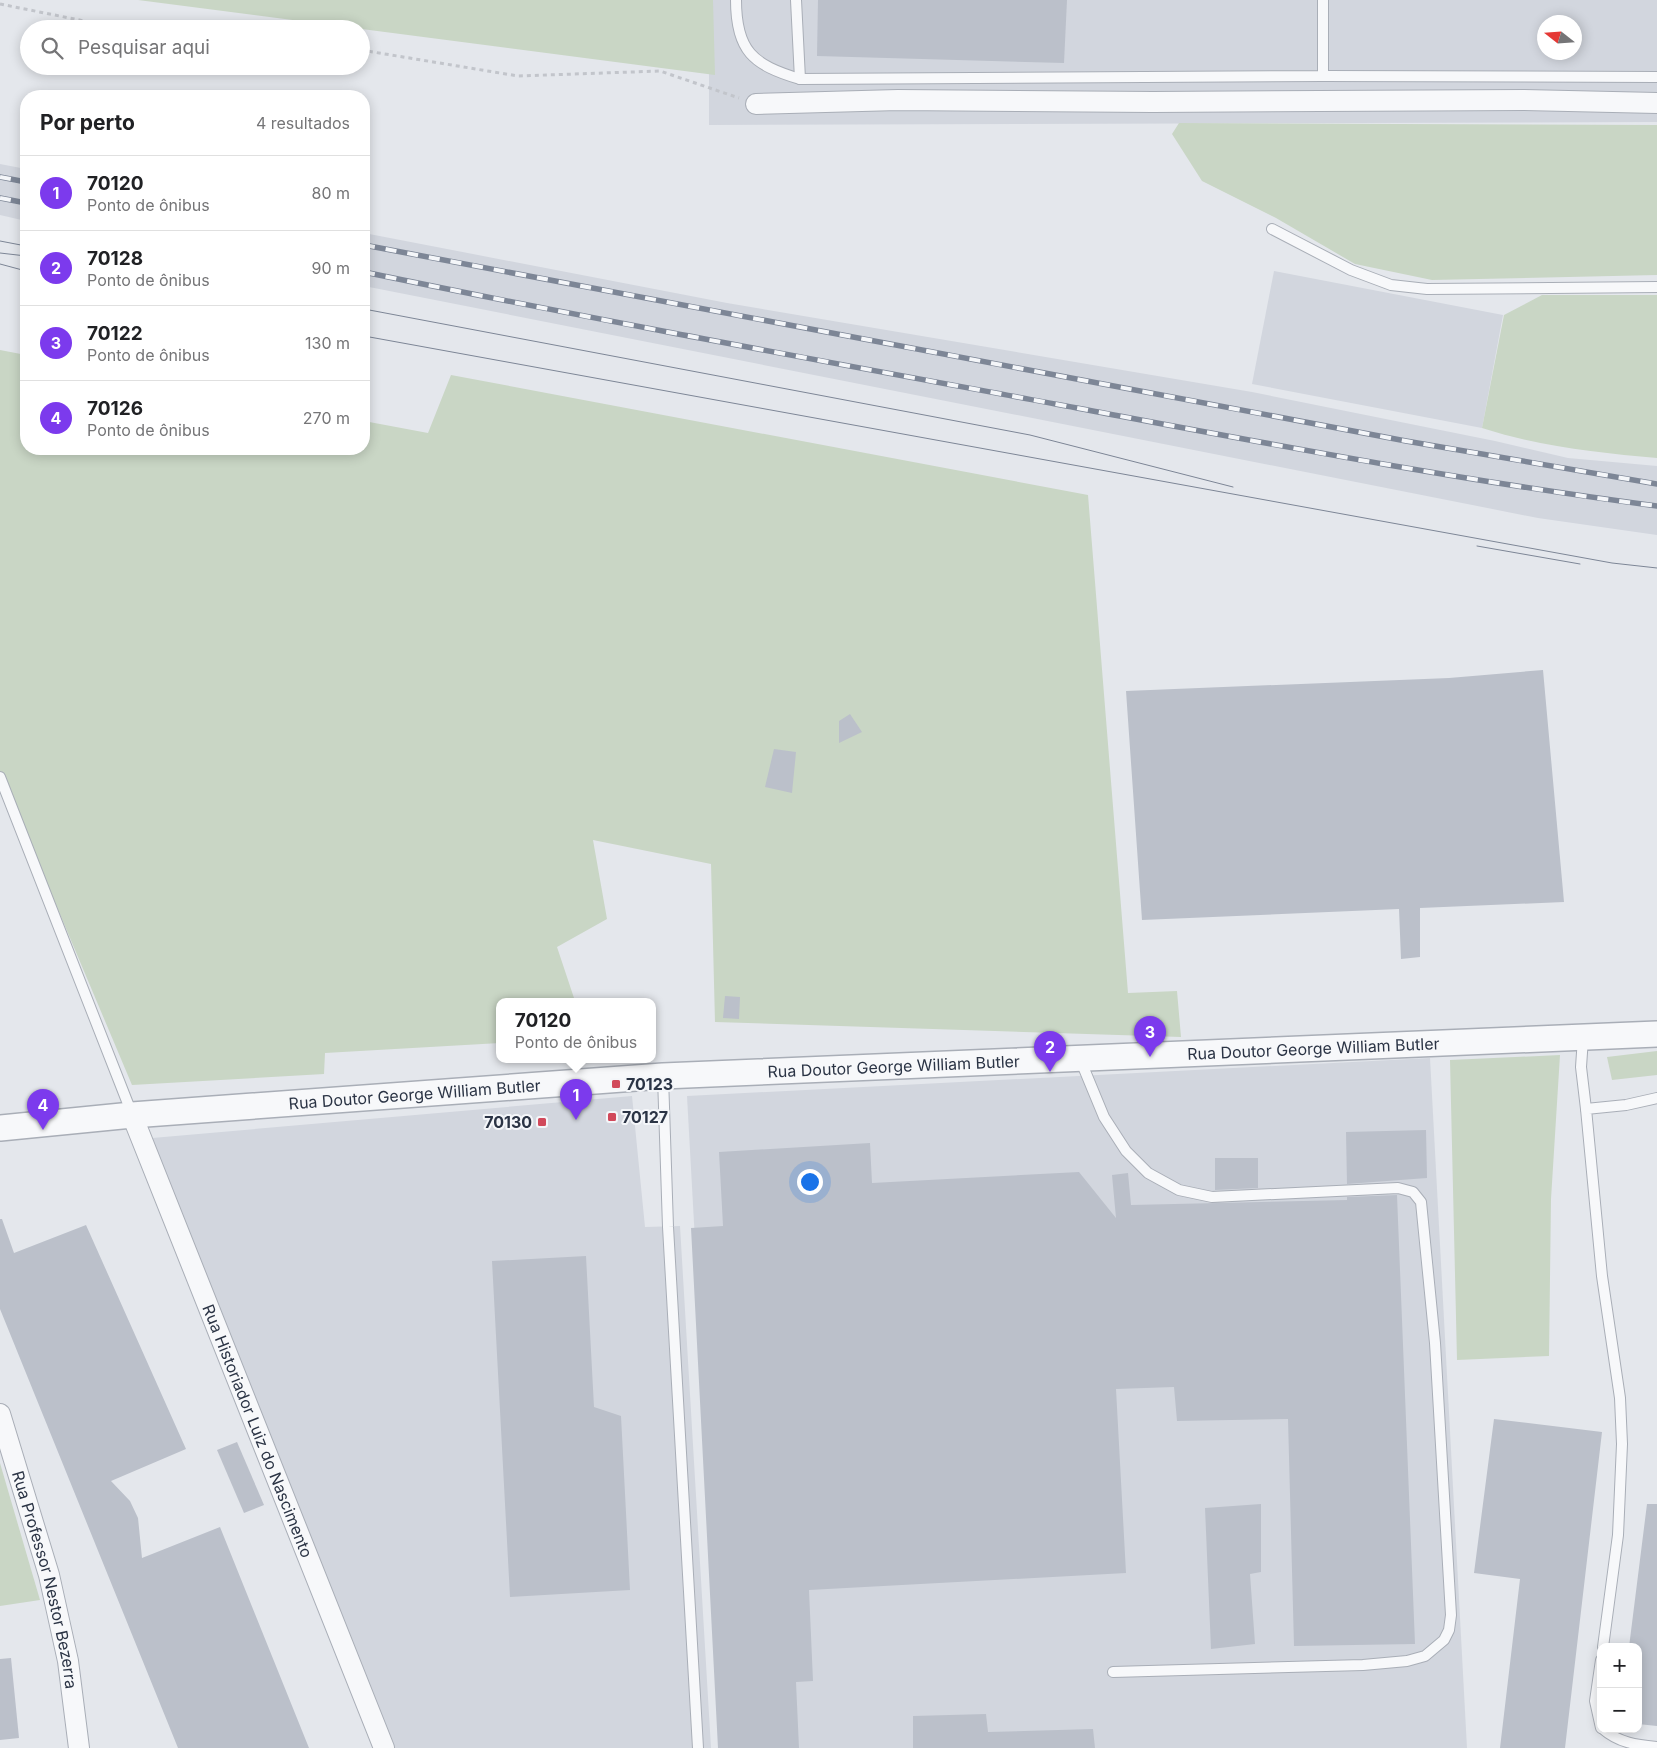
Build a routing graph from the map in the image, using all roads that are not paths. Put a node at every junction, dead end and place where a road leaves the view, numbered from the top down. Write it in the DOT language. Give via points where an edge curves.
graph roads {
  1 [pos="736,0"];
  2 [pos="796,0"];
  3 [pos="1323,0"];
  4 [pos="1323,76"];
  5 [pos="1657,77"];
  6 [pos="800,79"];
  7 [pos="1657,103"];
  8 [pos="756,104"];
  9 [pos="1272,229"];
  10 [pos="1657,287"];
  11 [pos="0,778"];
  12 [pos="1657,1034"];
  13 [pos="1583,1037"];
  14 [pos="1080,1059"];
  15 [pos="663,1076"];
  16 [pos="1657,1098"];
  17 [pos="1586,1109"];
  18 [pos="132,1115"];
  19 [pos="0,1128"];
  20 [pos="0,1414"];
  21 [pos="1603,1643"];
  22 [pos="1113,1672"];
  23 [pos="1597,1687"];
  24 [pos="1597,1709"];
  25 [pos="1608,1733"];
  26 [pos="1657,1747"];
  27 [pos="79,1748"];
  28 [pos="384,1748"];
  29 [pos="698,1748"];
  1 -- 6 [label="lane" via="736,25 756,60 773,71"];
  2 -- 6 [label="lane"];
  3 -- 4 [label="lane"];
  4 -- 5 [label="lane"];
  4 -- 6 [label="lane"];
  7 -- 8 [label="street" via="898,100"];
  9 -- 10 [label="lane" via="1351,270 1391,285 1427,289"];
  11 -- 18 [label="lane"];
  12 -- 13 [label="street, Rua Doutor George William Butler"];
  13 -- 14 [label="street, Rua Doutor George William Butler"];
  13 -- 17 [label="lane" via="1581,1067"];
  14 -- 15 [label="street, Rua Doutor George William Butler"];
  14 -- 22 [label="lane" via="1104,1117 1126,1151 1148,1173 1179,1190 1212,1197 1398,1188 1413,1192 1421,1202 1435,1343 1451,1615 1449,1630 1440,1645 1425,1656 1408,1661"];
  15 -- 18 [label="street, Rua Doutor George William Butler"];
  15 -- 29 [label="lane" via="668,1236"];
  16 -- 17 [label="lane"];
  17 -- 21 [label="lane" via="1602,1276 1621,1407 1618,1535"];
  18 -- 19 [label="street, Rua Doutor George William Butler"];
  18 -- 28 [label="street, Rua Historiador Luiz do Nascimento"];
  20 -- 27 [label="street, Rua Professor Nestor Bezerra" via="49,1575 68,1661"];
  23 -- 24 [label="lane"];
  25 -- 26 [label="lane" via="1630,1744"];
}
